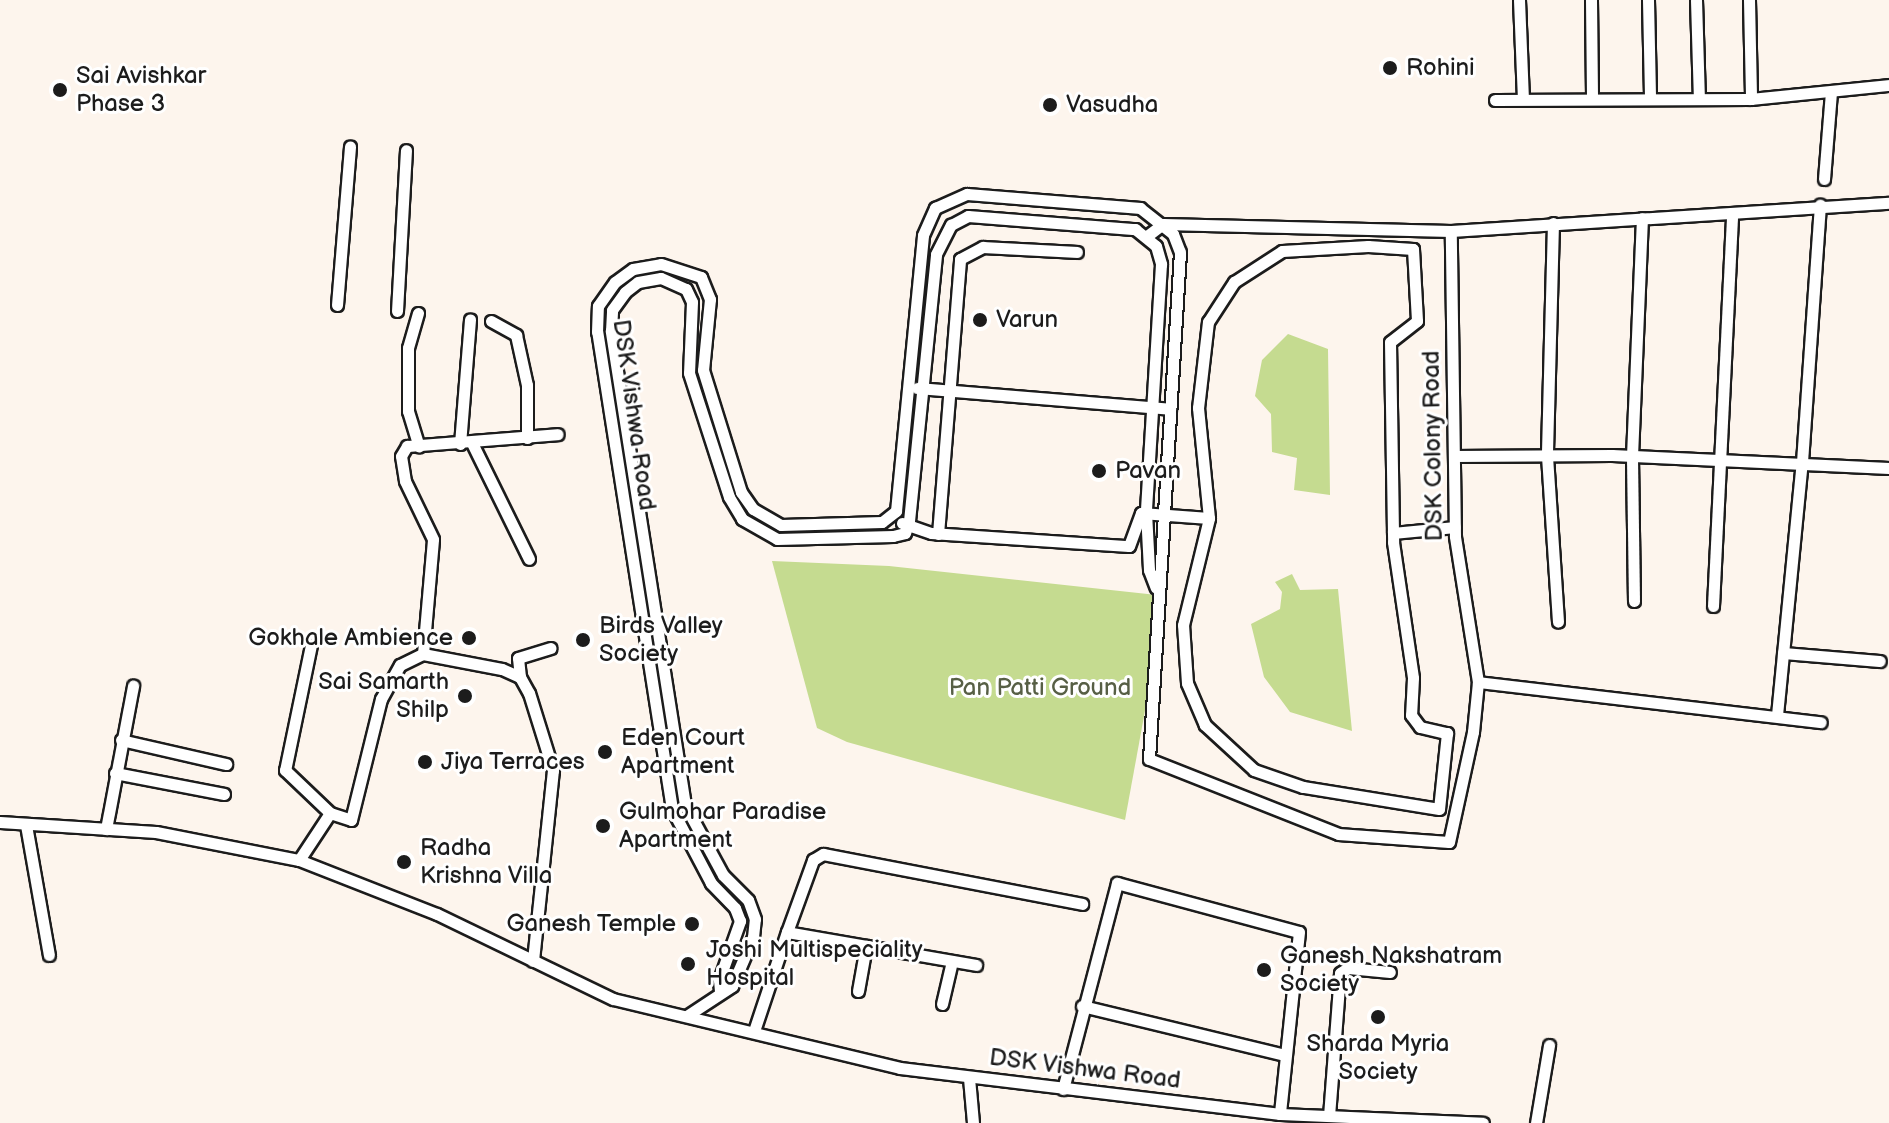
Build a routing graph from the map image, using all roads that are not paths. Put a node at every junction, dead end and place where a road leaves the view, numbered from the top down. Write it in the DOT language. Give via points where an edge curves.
graph roads {
  1 [pos="1519,0"];
  2 [pos="1591,0"];
  3 [pos="1648,0"];
  4 [pos="1696,0"];
  5 [pos="1749,0"];
  6 [pos="1889,85"];
  7 [pos="1831,92"];
  8 [pos="1523,99"];
  9 [pos="1592,99"];
  10 [pos="1650,99"];
  11 [pos="1699,99"];
  12 [pos="1751,99"];
  13 [pos="1495,100"];
  14 [pos="350,147"];
  15 [pos="406,150"];
  16 [pos="1824,179"];
  17 [pos="1889,203"];
  18 [pos="1820,205"];
  19 [pos="1732,213"];
  20 [pos="1642,218"];
  21 [pos="1553,223"];
  22 [pos="1163,224"];
  23 [pos="1451,231"];
  24 [pos="1147,236"];
  25 [pos="1077,252"];
  26 [pos="701,277"];
  27 [pos="688,294"];
  28 [pos="337,305"];
  29 [pos="397,311"];
  30 [pos="418,313"];
  31 [pos="470,319"];
  32 [pos="491,321"];
  33 [pos="909,387"];
  34 [pos="922,388"];
  35 [pos="950,391"];
  36 [pos="1151,408"];
  37 [pos="1170,409"];
  38 [pos="558,434"];
  39 [pos="527,438"];
  40 [pos="466,443"];
  41 [pos="419,446"];
  42 [pos="1454,456"];
  43 [pos="1547,456"];
  44 [pos="1632,456"];
  45 [pos="1723,459"];
  46 [pos="1802,462"];
  47 [pos="1889,468"];
  48 [pos="1146,512"];
  49 [pos="1163,513"];
  50 [pos="894,516"];
  51 [pos="1209,518"];
  52 [pos="882,522"];
  53 [pos="1455,527"];
  54 [pos="908,528"];
  55 [pos="1393,533"];
  56 [pos="938,534"];
  57 [pos="893,536"];
  58 [pos="529,559"];
  59 [pos="1156,588"];
  60 [pos="1634,601"];
  61 [pos="1713,606"];
  62 [pos="1558,622"];
  63 [pos="656,626"];
  64 [pos="642,628"];
  65 [pos="311,645"];
  66 [pos="550,648"];
  67 [pos="1783,653"];
  68 [pos="423,654"];
  69 [pos="1880,661"];
  70 [pos="520,677"];
  71 [pos="1478,682"];
  72 [pos="133,686"];
  73 [pos="1777,715"];
  74 [pos="1821,722"];
  75 [pos="121,740"];
  76 [pos="226,764"];
  77 [pos="115,773"];
  78 [pos="224,794"];
  79 [pos="330,813"];
  80 [pos="0,822"];
  81 [pos="26,825"];
  82 [pos="106,829"];
  83 [pos="299,860"];
  84 [pos="1082,904"];
  85 [pos="787,932"];
  86 [pos="866,946"];
  87 [pos="49,955"];
  88 [pos="533,961"];
  89 [pos="952,961"];
  90 [pos="976,965"];
  91 [pos="1390,972"];
  92 [pos="720,991"];
  93 [pos="858,991"];
  94 [pos="942,1004"];
  95 [pos="1082,1006"];
  96 [pos="688,1015"];
  97 [pos="754,1031"];
  98 [pos="1549,1045"];
  99 [pos="1285,1055"];
  100 [pos="969,1078"];
  101 [pos="1063,1089"];
  102 [pos="1280,1114"];
  103 [pos="1329,1116"];
  104 [pos="973,1123"];
  105 [pos="1483,1123"];
  106 [pos="1536,1123"];
  1 -- 8 [label="street"];
  2 -- 9 [label="street"];
  3 -- 10 [label="street"];
  4 -- 11 [label="street"];
  5 -- 12 [label="street"];
  6 -- 7 [label="street"];
  7 -- 12 [label="street"];
  7 -- 16 [label="street"];
  8 -- 9 [label="street"];
  8 -- 13 [label="street"];
  9 -- 10 [label="street"];
  10 -- 11 [label="street"];
  11 -- 12 [label="street"];
  14 -- 28 [label="street"];
  15 -- 29 [label="street"];
  17 -- 18 [label="street"];
  18 -- 19 [label="street"];
  18 -- 46 [label="street"];
  19 -- 20 [label="street"];
  19 -- 45 [label="street"];
  20 -- 21 [label="street"];
  20 -- 44 [label="street"];
  21 -- 23 [label="street"];
  21 -- 43 [label="street"];
  22 -- 23 [label="street"];
  22 -- 24 [label="street"];
  22 -- 33 [label="street" via="1140,208 967,194 935,208 923,235"];
  22 -- 37 [label="street, DSK Colony Road" via="1180,252"];
  23 -- 42 [label="street, DSK Colony Road"];
  24 -- 34 [label="street" via="1135,229 968,216 951,225 936,254"];
  24 -- 36 [label="street, DSK Colony Road" via="1161,264"];
  25 -- 35 [label="street" via="983,247 960,259"];
  26 -- 27 [label="street"];
  26 -- 52 [label="street" via="710,299 703,370 741,492 753,509 781,525"];
  26 -- 64 [label="street, DSK Vishwa Road" via="661,264 633,269 615,282 598,306 597,332"];
  27 -- 57 [label="street" via="689,373 729,497 742,519 777,539"];
  27 -- 63 [label="street, DSK Vishwa Road" via="677,281 638,282 612,310"];
  30 -- 41 [label="street" via="408,348 408,411"];
  31 -- 40 [label="street"];
  32 -- 39 [label="street" via="516,335 527,385"];
  33 -- 34 [label="street"];
  33 -- 50 [label="street"];
  34 -- 35 [label="street"];
  34 -- 54 [label="street"];
  35 -- 36 [label="street"];
  35 -- 56 [label="street"];
  36 -- 37 [label="street"];
  36 -- 48 [label="street, DSK Colony Road"];
  37 -- 49 [label="street, DSK Colony Road"];
  38 -- 39 [label="street"];
  39 -- 40 [label="street"];
  40 -- 41 [label="street"];
  40 -- 58 [label="street"];
  41 -- 68 [label="street" via="407,446 401,456 405,481 433,539"];
  42 -- 43 [label="street"];
  42 -- 53 [label="street, DSK Colony Road"];
  43 -- 44 [label="street"];
  43 -- 62 [label="street"];
  44 -- 45 [label="street"];
  44 -- 60 [label="street"];
  45 -- 46 [label="street"];
  45 -- 61 [label="street"];
  46 -- 47 [label="street"];
  46 -- 67 [label="street"];
  48 -- 49 [label="street"];
  48 -- 56 [label="street" via="1139,513 1129,546"];
  48 -- 59 [label="street, DSK Colony Road" via="1149,570"];
  49 -- 51 [label="street"];
  49 -- 59 [label="street, DSK Colony Road"];
  50 -- 52 [label="street"];
  50 -- 54 [label="street"];
  51 -- 55 [label="street" via="1198,408 1203,340 1217,304 1234,282 1282,251 1413,249 1417,321 1390,342"];
  51 -- 55 [label="street" via="1183,625 1187,683 1205,725 1225,748 1274,780 1439,809 1447,733 1420,727 1411,715 1413,678"];
  52 -- 57 [label="street"];
  53 -- 55 [label="street"];
  53 -- 71 [label="street, DSK Colony Road"];
  54 -- 56 [label="street"];
  54 -- 57 [label="street"];
  59 -- 71 [label="street, DSK Colony Road" via="1149,759 1338,834 1449,842"];
  63 -- 64 [label="street"];
  63 -- 92 [label="street, DSK Vishwa Road" via="685,805 723,875 748,900 755,919 732,986"];
  64 -- 92 [label="street, DSK Vishwa Road" via="672,809 711,883 740,921"];
  65 -- 79 [label="street" via="285,770"];
  66 -- 70 [label="street" via="518,658"];
  67 -- 69 [label="street"];
  67 -- 73 [label="street"];
  68 -- 70 [label="street"];
  68 -- 79 [label="street" via="400,665 381,699 351,820"];
  70 -- 88 [label="street" via="553,770"];
  71 -- 73 [label="street"];
  72 -- 75 [label="street"];
  73 -- 74 [label="street"];
  75 -- 76 [label="street"];
  75 -- 77 [label="street"];
  77 -- 78 [label="street"];
  77 -- 82 [label="street"];
  79 -- 83 [label="street"];
  80 -- 81 [label="street, DSK Vishwa Road"];
  81 -- 82 [label="street, DSK Vishwa Road"];
  81 -- 87 [label="street"];
  82 -- 83 [label="street, DSK Vishwa Road" via="156,832"];
  83 -- 88 [label="street, DSK Vishwa Road" via="437,914"];
  84 -- 85 [label="street" via="823,854 813,860"];
  85 -- 86 [label="street"];
  85 -- 97 [label="street"];
  86 -- 89 [label="street"];
  86 -- 93 [label="street"];
  88 -- 96 [label="street, DSK Vishwa Road" via="613,999"];
  89 -- 90 [label="street"];
  89 -- 94 [label="street"];
  91 -- 103 [label="street" via="1348,968 1340,973"];
  92 -- 96 [label="street, DSK Vishwa Road"];
  95 -- 99 [label="street"];
  95 -- 99 [label="street" via="1117,883 1299,932"];
  95 -- 101 [label="street"];
  96 -- 97 [label="street, DSK Vishwa Road"];
  97 -- 100 [label="street, DSK Vishwa Road" via="900,1068"];
  98 -- 106 [label="street"];
  99 -- 102 [label="street"];
  100 -- 101 [label="street, DSK Vishwa Road"];
  100 -- 104 [label="street"];
  101 -- 102 [label="street, DSK Vishwa Road"];
  102 -- 103 [label="street, DSK Vishwa Road"];
  103 -- 105 [label="street, DSK Vishwa Road"];
}
